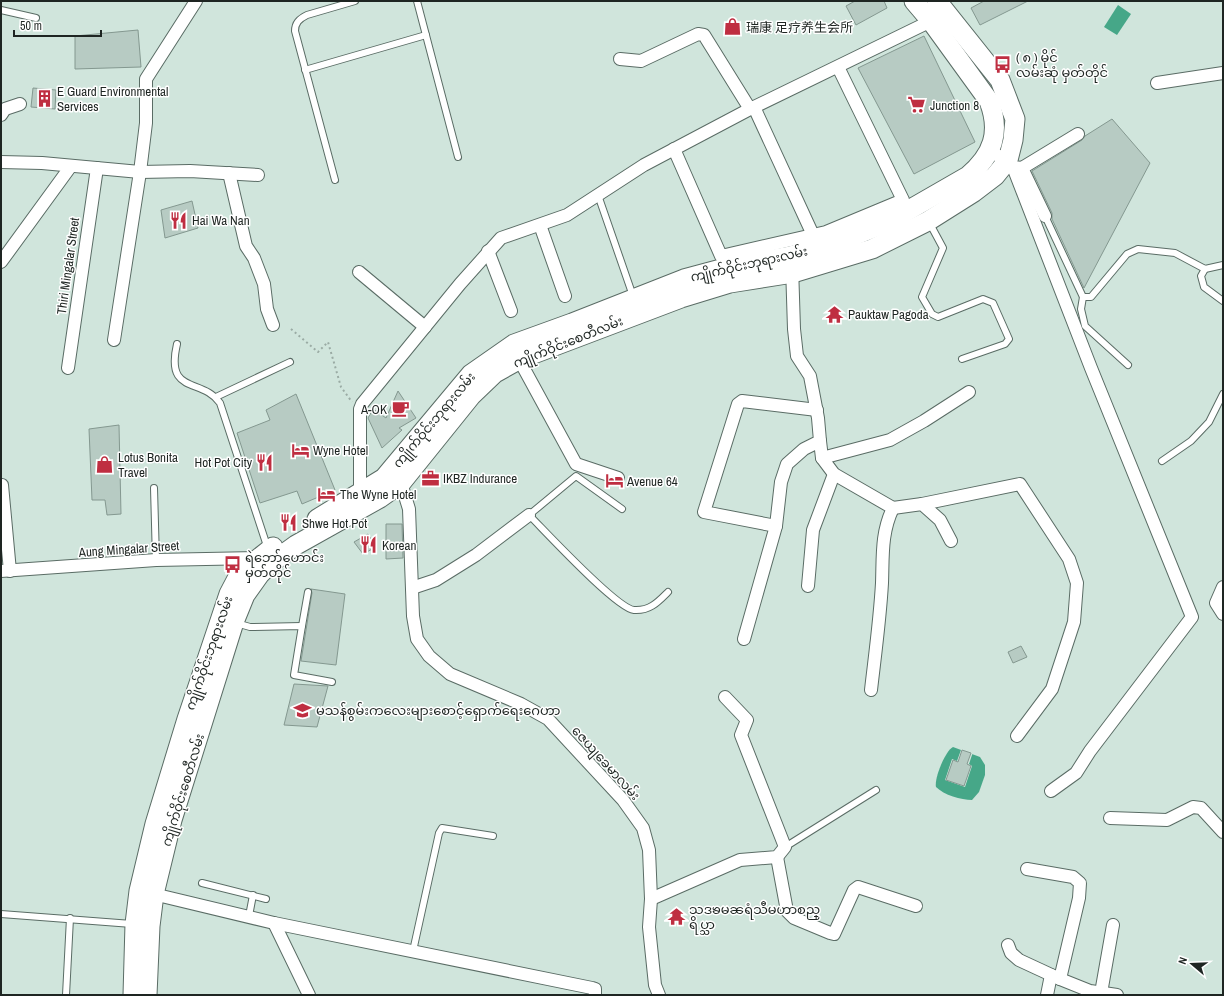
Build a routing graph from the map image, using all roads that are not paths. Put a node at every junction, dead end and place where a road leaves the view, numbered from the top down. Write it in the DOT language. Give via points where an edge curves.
graph roads {
  1 [pos="196,1"];
  2 [pos="355,1"];
  3 [pos="417,1"];
  4 [pos="914,1"];
  5 [pos="937,1"];
  6 [pos="1,10"];
  7 [pos="36,18"];
  8 [pos="931,21"];
  9 [pos="426,35"];
  10 [pos="620,59"];
  11 [pos="838,66"];
  12 [pos="305,70"];
  13 [pos="1223,73"];
  14 [pos="1158,84"];
  15 [pos="20,104"];
  16 [pos="752,108"];
  17 [pos="1,115"];
  18 [pos="1078,134"];
  19 [pos="674,149"];
  20 [pos="990,152"];
  21 [pos="458,157"];
  22 [pos="1,162"];
  23 [pos="1014,165"];
  24 [pos="71,166"];
  25 [pos="96,168"];
  26 [pos="140,172"];
  27 [pos="229,173"];
  28 [pos="258,174"];
  29 [pos="335,180"];
  30 [pos="598,195"];
  31 [pos="1045,216"];
  32 [pos="928,221"];
  33 [pos="540,225"];
  34 [pos="813,235"];
  35 [pos="488,251"];
  36 [pos="1,262"];
  37 [pos="792,264"];
  38 [pos="1223,265"];
  39 [pos="1205,269"];
  40 [pos="359,272"];
  41 [pos="565,296"];
  42 [pos="1083,297"];
  43 [pos="1223,301"];
  44 [pos="643,302"];
  45 [pos="511,311"];
  46 [pos="273,325"];
  47 [pos="425,327"];
  48 [pos="114,340"];
  49 [pos="177,344"];
  50 [pos="515,352"];
  51 [pos="962,360"];
  52 [pos="290,362"];
  53 [pos="1128,365"];
  54 [pos="68,368"];
  55 [pos="969,392"];
  56 [pos="1223,394"];
  57 [pos="216,397"];
  58 [pos="817,410"];
  59 [pos="820,441"];
  60 [pos="822,458"];
  61 [pos="1162,461"];
  62 [pos="834,474"];
  63 [pos="396,477"];
  64 [pos="618,478"];
  65 [pos="2,485"];
  66 [pos="154,488"];
  67 [pos="360,494"];
  68 [pos="922,504"];
  69 [pos="893,508"];
  70 [pos="622,509"];
  71 [pos="529,516"];
  72 [pos="776,526"];
  73 [pos="951,541"];
  74 [pos="266,557"];
  75 [pos="156,560"];
  76 [pos="6,571"];
  77 [pos="808,586"];
  78 [pos="1223,587"];
  79 [pos="412,588"];
  80 [pos="308,592"];
  81 [pos="668,592"];
  82 [pos="1223,614"];
  83 [pos="234,622"];
  84 [pos="302,626"];
  85 [pos="744,639"];
  86 [pos="219,646"];
  87 [pos="332,682"];
  88 [pos="871,690"];
  89 [pos="725,697"];
  90 [pos="1017,736"];
  91 [pos="876,790"];
  92 [pos="1051,791"];
  93 [pos="1110,818"];
  94 [pos="1223,832"];
  95 [pos="493,836"];
  96 [pos="785,847"];
  97 [pos="777,857"];
  98 [pos="1027,869"];
  99 [pos="202,883"];
  100 [pos="146,893"];
  101 [pos="253,896"];
  102 [pos="266,899"];
  103 [pos="651,900"];
  104 [pos="916,906"];
  105 [pos="1,914"];
  106 [pos="249,916"];
  107 [pos="70,918"];
  108 [pos="274,923"];
  109 [pos="142,925"];
  110 [pos="1113,925"];
  111 [pos="1008,945"];
  112 [pos="413,951"];
  113 [pos="1055,977"];
  114 [pos="1094,993"];
  115 [pos="66,995"];
  116 [pos="133,995"];
  117 [pos="147,995"];
  118 [pos="309,995"];
  119 [pos="595,995"];
  120 [pos="659,995"];
  121 [pos="1047,995"];
  122 [pos="1117,995"];
  1 -- 26 [label="street" via="146,79 146,123"];
  2 -- 12 [label="lane" via="307,15 297,22 295,31"];
  3 -- 9 [label="lane"];
  4 -- 8 [label="main road, ကျိုက်ဝိုင်းဘုရားလမ်း"];
  5 -- 23 [label="main road" via="1000,80 1016,119"];
  6 -- 7 [label="lane"];
  8 -- 11 [label="street"];
  8 -- 20 [label="main road, ကျိုက်ဝိုင်းဘုရားလမ်း" via="989,101 994,115 994,134"];
  9 -- 12 [label="lane"];
  9 -- 21 [label="lane"];
  10 -- 16 [label="street" via="641,61 698,34 704,35"];
  11 -- 16 [label="street"];
  11 -- 34 [label="street" via="903,200"];
  12 -- 29 [label="lane"];
  13 -- 14 [label="street"];
  15 -- 17 [label="street" via="5,109"];
  16 -- 19 [label="street"];
  16 -- 34 [label="street"];
  18 -- 23 [label="street"];
  19 -- 30 [label="street"];
  19 -- 34 [label="street" via="721,256"];
  20 -- 23 [label="street"];
  20 -- 37 [label="main road, ကျိုက်ဝိုင်းဘုရားလမ်း" via="980,166 968,176 888,222"];
  22 -- 24 [label="street"];
  23 -- 31 [label="street"];
  23 -- 32 [label="main road"];
  23 -- 92 [label="street" via="1094,375 1192,617 1076,773"];
  24 -- 25 [label="street"];
  24 -- 36 [label="street"];
  25 -- 26 [label="street"];
  25 -- 54 [label="street, Thiri Mingalar Street"];
  26 -- 27 [label="street"];
  26 -- 48 [label="street"];
  27 -- 28 [label="street"];
  27 -- 46 [label="street" via="246,246 254,258 264,284 267,309"];
  30 -- 33 [label="street" via="567,215"];
  30 -- 44 [label="lane"];
  31 -- 42 [label="lane"];
  32 -- 37 [label="main road" via="872,249"];
  32 -- 51 [label="lane" via="943,248 922,296 932,314 938,317 983,299 993,303 1009,339 1005,344"];
  33 -- 35 [label="street" via="501,238"];
  33 -- 41 [label="street"];
  35 -- 45 [label="street"];
  35 -- 47 [label="street"];
  37 -- 44 [label="main road, ကျိုက်ဝိုင်းဘုရားလမ်း" via="725,268 684,279"];
  37 -- 58 [label="street" via="797,356 810,376"];
  38 -- 39 [label="lane"];
  39 -- 42 [label="lane" via="1175,253 1138,249 1127,254 1091,297"];
  39 -- 43 [label="lane" via="1201,276 1204,287"];
  40 -- 47 [label="street"];
  42 -- 53 [label="lane" via="1081,309 1085,326"];
  44 -- 50 [label="main road, ကျိုက်ဝိုင်းစေတီလမ်း"];
  47 -- 67 [label="street" via="360,409"];
  49 -- 57 [label="lane" via="174,360 180,378"];
  50 -- 63 [label="main road, ကျိုက်ဝိုင်းစေတီလမ်း"];
  50 -- 64 [label="street" via="576,464"];
  52 -- 57 [label="lane"];
  55 -- 60 [label="street" via="890,440"];
  56 -- 61 [label="lane" via="1209,422 1191,441"];
  57 -- 74 [label="lane" via="220,403"];
  58 -- 59 [label="street"];
  58 -- 72 [label="street" via="742,401 738,404 704,512"];
  59 -- 60 [label="street"];
  59 -- 72 [label="street" via="804,449 787,464 781,482"];
  60 -- 62 [label="street"];
  62 -- 69 [label="street"];
  62 -- 77 [label="street" via="813,530"];
  63 -- 67 [label="main road, ကျိုက်ဝိုင်းဘုရားလမ်း" via="384,478"];
  63 -- 74 [label="main road, ကျိုက်ဝိုင်းစေတီလမ်း" via="380,498 296,545"];
  63 -- 79 [label="street, ဇေယျခေမာလမ်း" via="409,509"];
  65 -- 76 [label="street"];
  66 -- 75 [label="lane"];
  67 -- 74 [label="main road, ကျိုက်ဝိုင်းဘုရားလမ်း" via="298,529"];
  68 -- 69 [label="street"];
  68 -- 73 [label="street" via="940,520"];
  68 -- 90 [label="street" via="1020,484 1069,559 1077,583 1074,622 1052,689"];
  69 -- 88 [label="street" via="886,523 883,545 882,584"];
  70 -- 71 [label="lane" via="576,476"];
  71 -- 79 [label="street" via="476,555 442,576"];
  71 -- 81 [label="lane" via="609,595 634,610 653,607"];
  72 -- 85 [label="street"];
  74 -- 75 [label="street, Aung Mingalar Street"];
  74 -- 83 [label="main road, ကျိုက်ဝိုင်းစေတီလမ်း" via="260,574 245,595"];
  74 -- 86 [label="main road, ကျိုက်ဝိုင်းဘုရားလမ်း" via="240,573 229,594"];
  75 -- 76 [label="street, Aung Mingalar Street"];
  78 -- 82 [label="street" via="1216,603"];
  79 -- 103 [label="street, ဇေယျခေမာလမ်း" via="417,639 429,656 450,674 522,704 548,719 623,800 643,828 649,850"];
  80 -- 84 [label="lane"];
  83 -- 84 [label="lane" via="250,627"];
  83 -- 86 [label="main road, ကျိုက်ဝိုင်းစေတီလမ်း"];
  84 -- 87 [label="lane" via="294,675"];
  86 -- 100 [label="main road, ကျိုက်ဝိုင်းဘုရားလမ်း" via="155,824"];
  89 -- 96 [label="street" via="747,720 742,735"];
  91 -- 96 [label="lane"];
  93 -- 94 [label="street" via="1167,820 1193,807 1201,808"];
  95 -- 112 [label="lane" via="442,828"];
  96 -- 97 [label="street"];
  97 -- 103 [label="street" via="740,860"];
  97 -- 104 [label="street" via="787,911 794,918 830,933 834,934 854,890 858,887"];
  98 -- 113 [label="street" via="1073,877 1080,883 1079,898"];
  99 -- 101 [label="lane"];
  100 -- 106 [label="street"];
  100 -- 109 [label="main road"];
  101 -- 102 [label="lane"];
  101 -- 106 [label="lane"];
  103 -- 120 [label="street, ဇေယျခေမာလမ်း" via="649,927 655,985"];
  105 -- 107 [label="lane"];
  106 -- 108 [label="street"];
  107 -- 109 [label="lane" via="96,923"];
  107 -- 115 [label="lane"];
  108 -- 112 [label="street"];
  108 -- 118 [label="street"];
  109 -- 116 [label="main road"];
  109 -- 117 [label="main road"];
  110 -- 114 [label="street"];
  111 -- 113 [label="street" via="1011,953 1019,960"];
  112 -- 119 [label="street" via="592,988 595,989"];
  113 -- 114 [label="street"];
  113 -- 121 [label="street"];
  114 -- 122 [label="street"];
}
